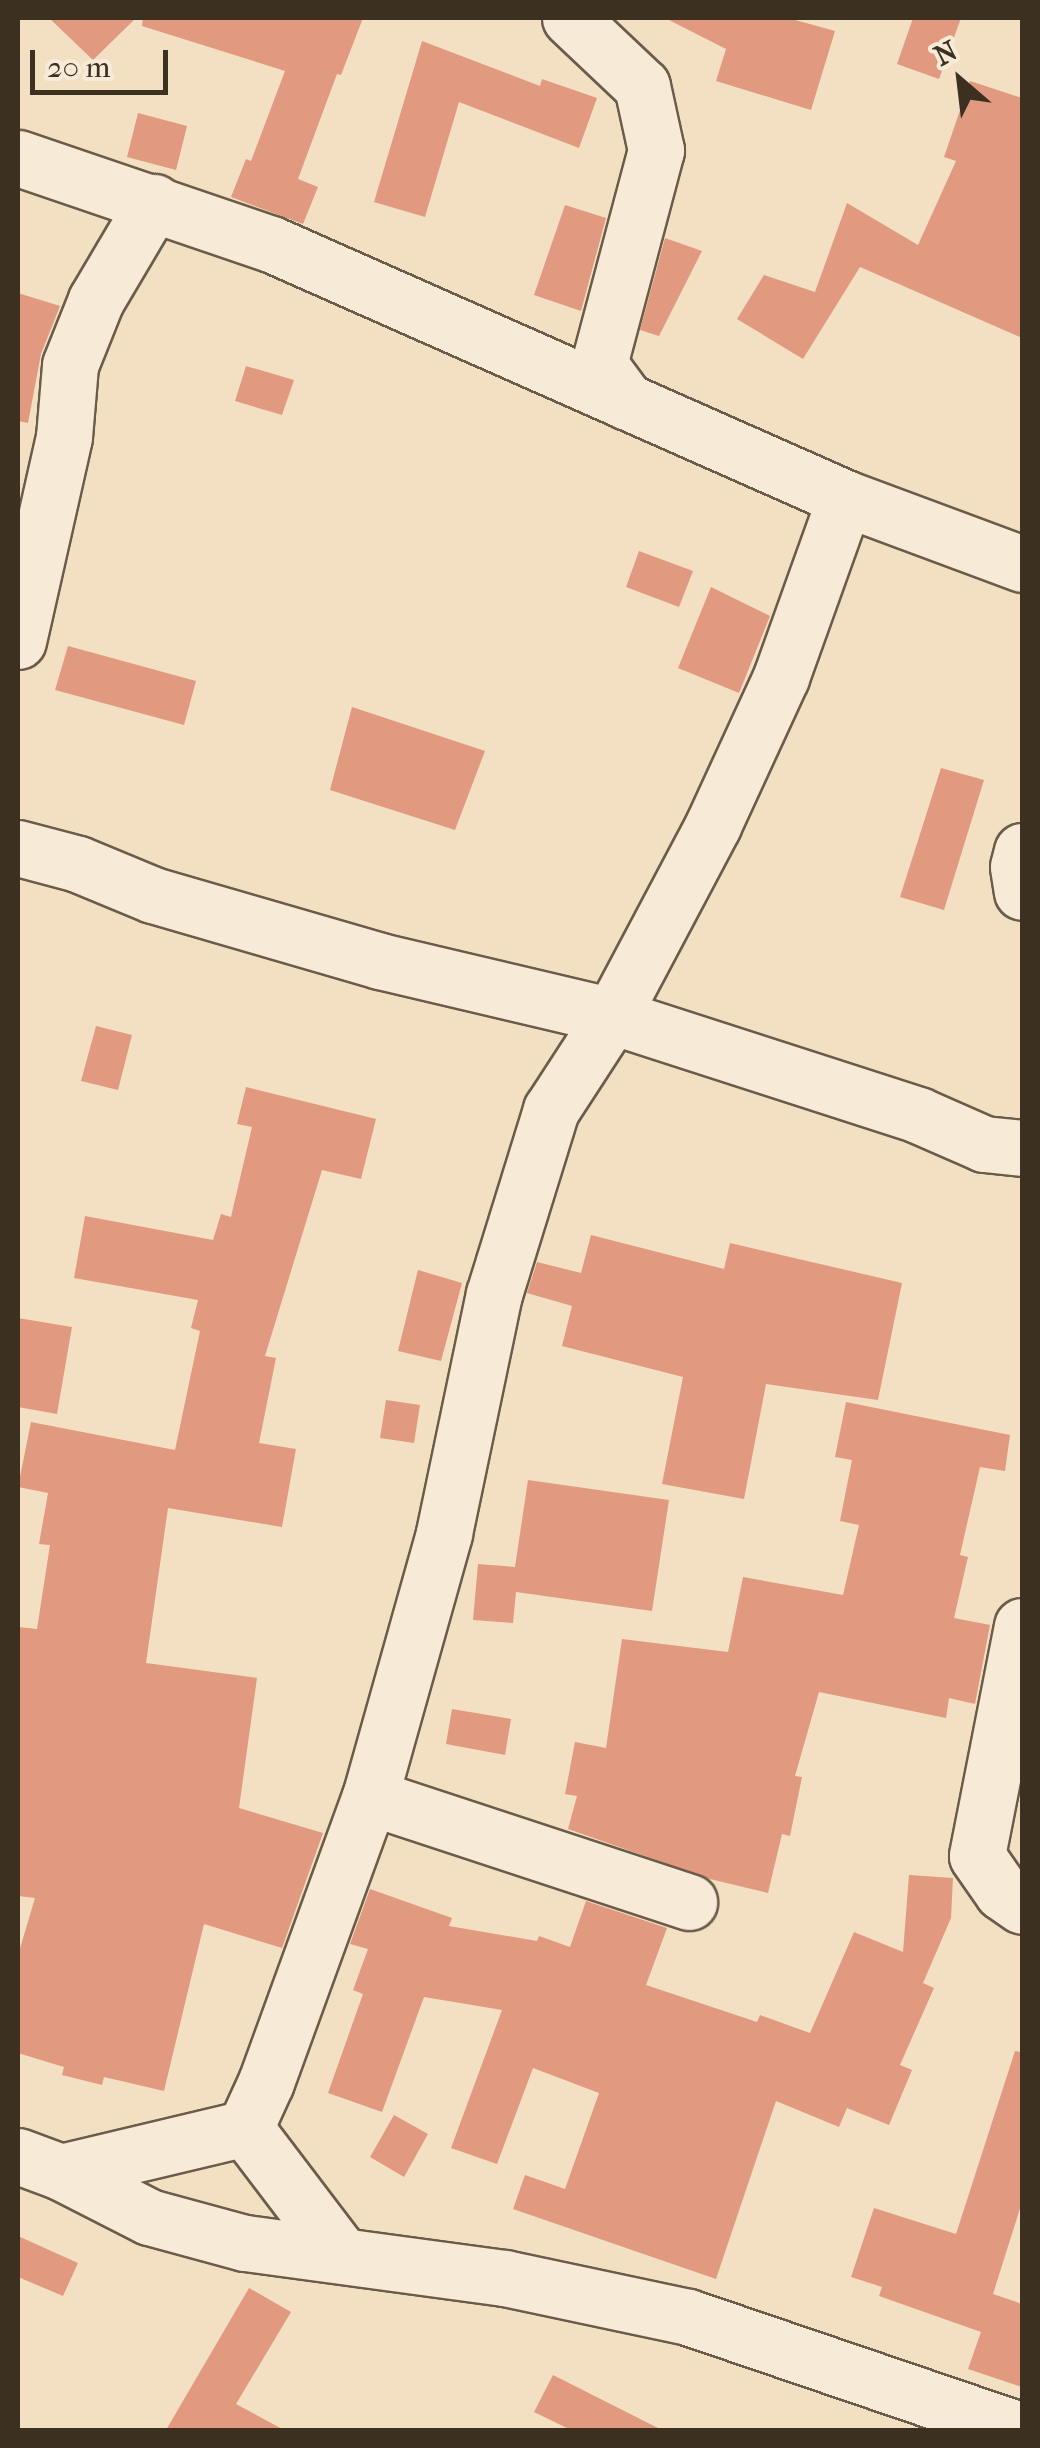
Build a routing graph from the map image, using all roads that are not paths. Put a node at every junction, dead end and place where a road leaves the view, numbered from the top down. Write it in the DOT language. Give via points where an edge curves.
graph roads {
  1 [pos="570,18"];
  2 [pos="18,158"];
  3 [pos="154,202"];
  4 [pos="627,402"];
  5 [pos="845,498"];
  6 [pos="1022,564"];
  7 [pos="18,641"];
  8 [pos="18,848"];
  9 [pos="1022,851"];
  10 [pos="1022,892"];
  11 [pos="612,1016"];
  12 [pos="1022,1148"];
  13 [pos="1022,1626"];
  14 [pos="370,1797"];
  15 [pos="689,1902"];
  16 [pos="1022,1906"];
  17 [pos="245,2128"];
  18 [pos="39,2164"];
  19 [pos="340,2253"];
  20 [pos="1020,2430"];
  1 -- 4 [label="street" via="642,86 656,150 599,364"];
  2 -- 3 [label="street"];
  3 -- 4 [label="street" via="272,244"];
  3 -- 7 [label="street" via="96,300 70,365 64,437"];
  4 -- 5 [label="street"];
  5 -- 6 [label="street"];
  5 -- 11 [label="street" via="781,677 714,825"];
  8 -- 11 [label="street" via="380,962"];
  9 -- 10 [label="street"];
  11 -- 12 [label="street" via="918,1115 984,1144"];
  11 -- 14 [label="street" via="551,1110 494,1294 444,1534"];
  13 -- 16 [label="street" via="977,1856 1002,1892"];
  14 -- 15 [label="street"];
  14 -- 17 [label="street"];
  17 -- 18 [label="street"];
  17 -- 19 [label="street"];
  18 -- 19 [label="street" via="149,2217 245,2243"];
  19 -- 20 [label="street" via="505,2278 688,2317"];
}
